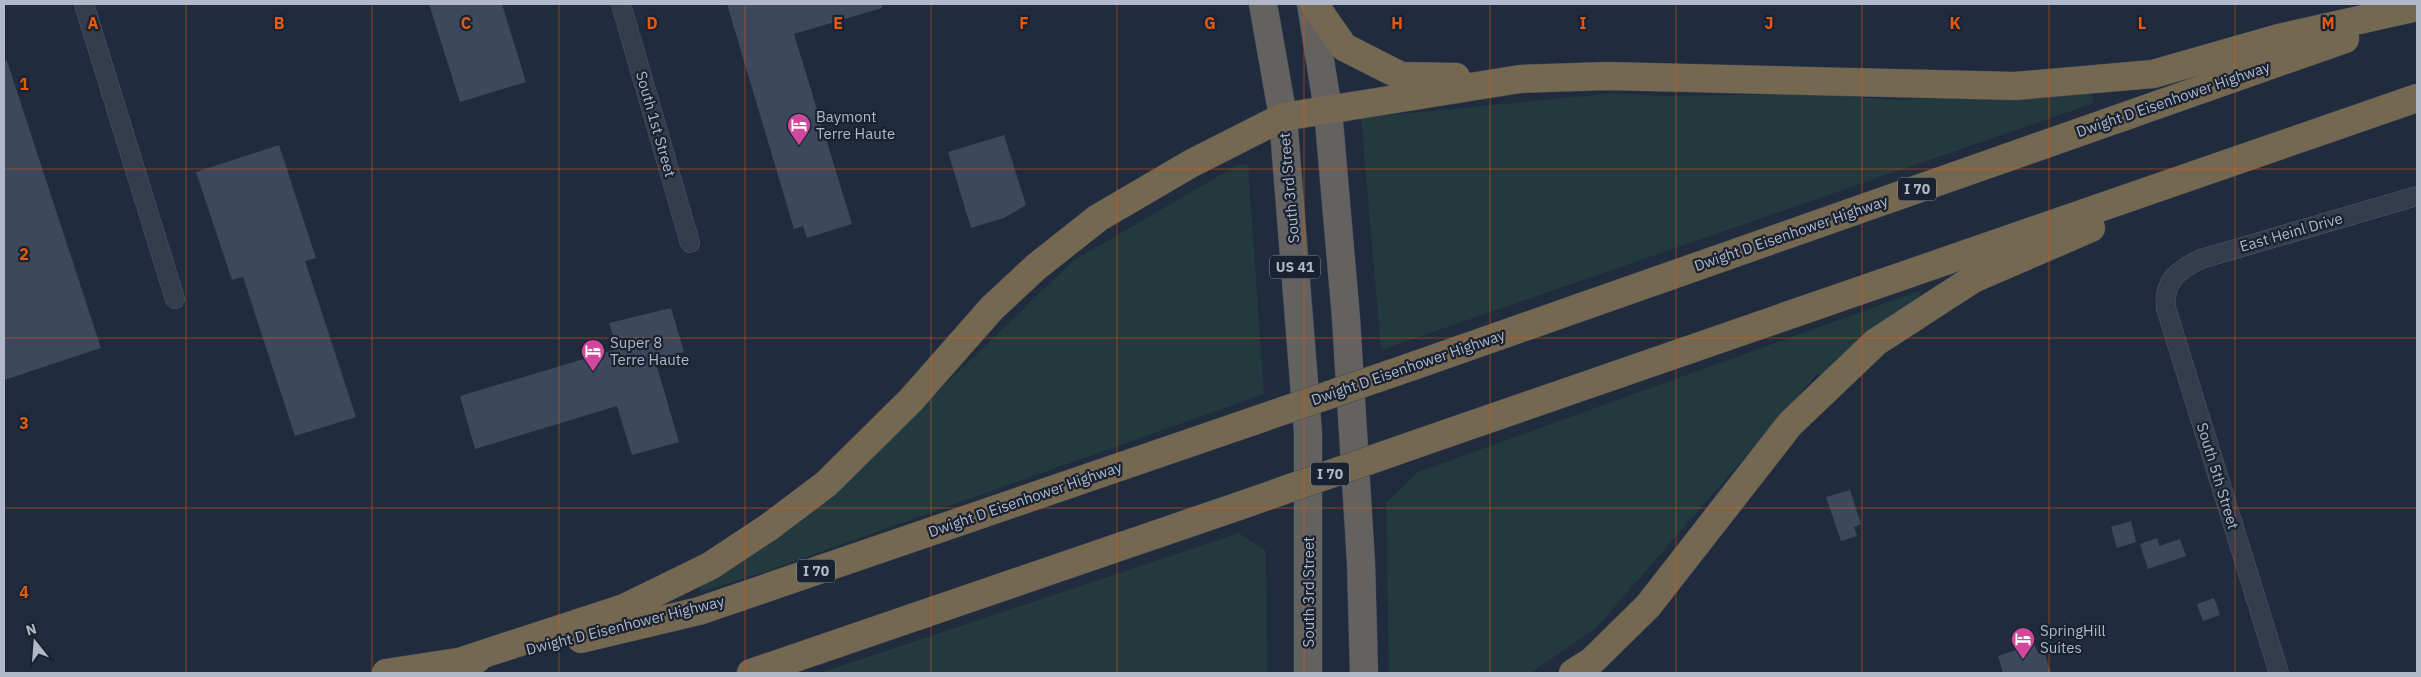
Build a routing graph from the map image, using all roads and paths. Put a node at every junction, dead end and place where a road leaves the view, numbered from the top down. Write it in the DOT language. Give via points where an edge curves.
graph roads {
  1 [pos="84,4"];
  2 [pos="621,4"];
  3 [pos="1263,4"];
  4 [pos="1312,4"];
  5 [pos="2417,7"];
  6 [pos="2417,14"];
  7 [pos="1520,79"];
  8 [pos="2417,98"];
  9 [pos="1328,110"];
  10 [pos="1283,117"];
  11 [pos="2297,139"];
  12 [pos="2417,196"];
  13 [pos="690,243"];
  14 [pos="2172,280"];
  15 [pos="175,299"];
  16 [pos="459,662"];
  17 [pos="386,673"];
  18 [pos="751,673"];
  19 [pos="1308,673"];
  20 [pos="1364,673"];
  21 [pos="1572,673"];
  22 [pos="2279,673"];
  1 -- 15 [label="street"];
  2 -- 13 [label="street, South 1st Street"];
  3 -- 10 [label="highway, South 3rd Street / US 41"];
  4 -- 7 [label="highway" via="1344,47 1402,76"];
  4 -- 9 [label="highway, US 41"];
  5 -- 7 [label="highway" via="2279,38 2153,74 2014,86 1607,76"];
  6 -- 16 [label="highway, Dwight D Eisenhower Highway / I 70, bridge" via="1416,365 699,611 584,639"];
  7 -- 9 [label="highway"];
  8 -- 11 [label="highway, I 70"];
  9 -- 10 [label="highway"];
  9 -- 20 [label="highway, US 41" via="1347,328"];
  10 -- 16 [label="highway" via="1192,163 1098,218 1036,267 992,308 911,400 826,484 769,527 710,566 624,608"];
  10 -- 19 [label="highway, South 3rd Street / US 41" via="1308,433"];
  11 -- 18 [label="highway, I 70, bridge"];
  11 -- 21 [label="highway" via="1973,279 1876,342 1790,424 1648,606 1592,661"];
  12 -- 14 [label="street, East Heinl Drive" via="2201,259 2182,268"];
  14 -- 22 [label="street, South 5th Street" via="2164,295 2166,308"];
  16 -- 17 [label="highway, Dwight D Eisenhower Highway / I 70"];
}
